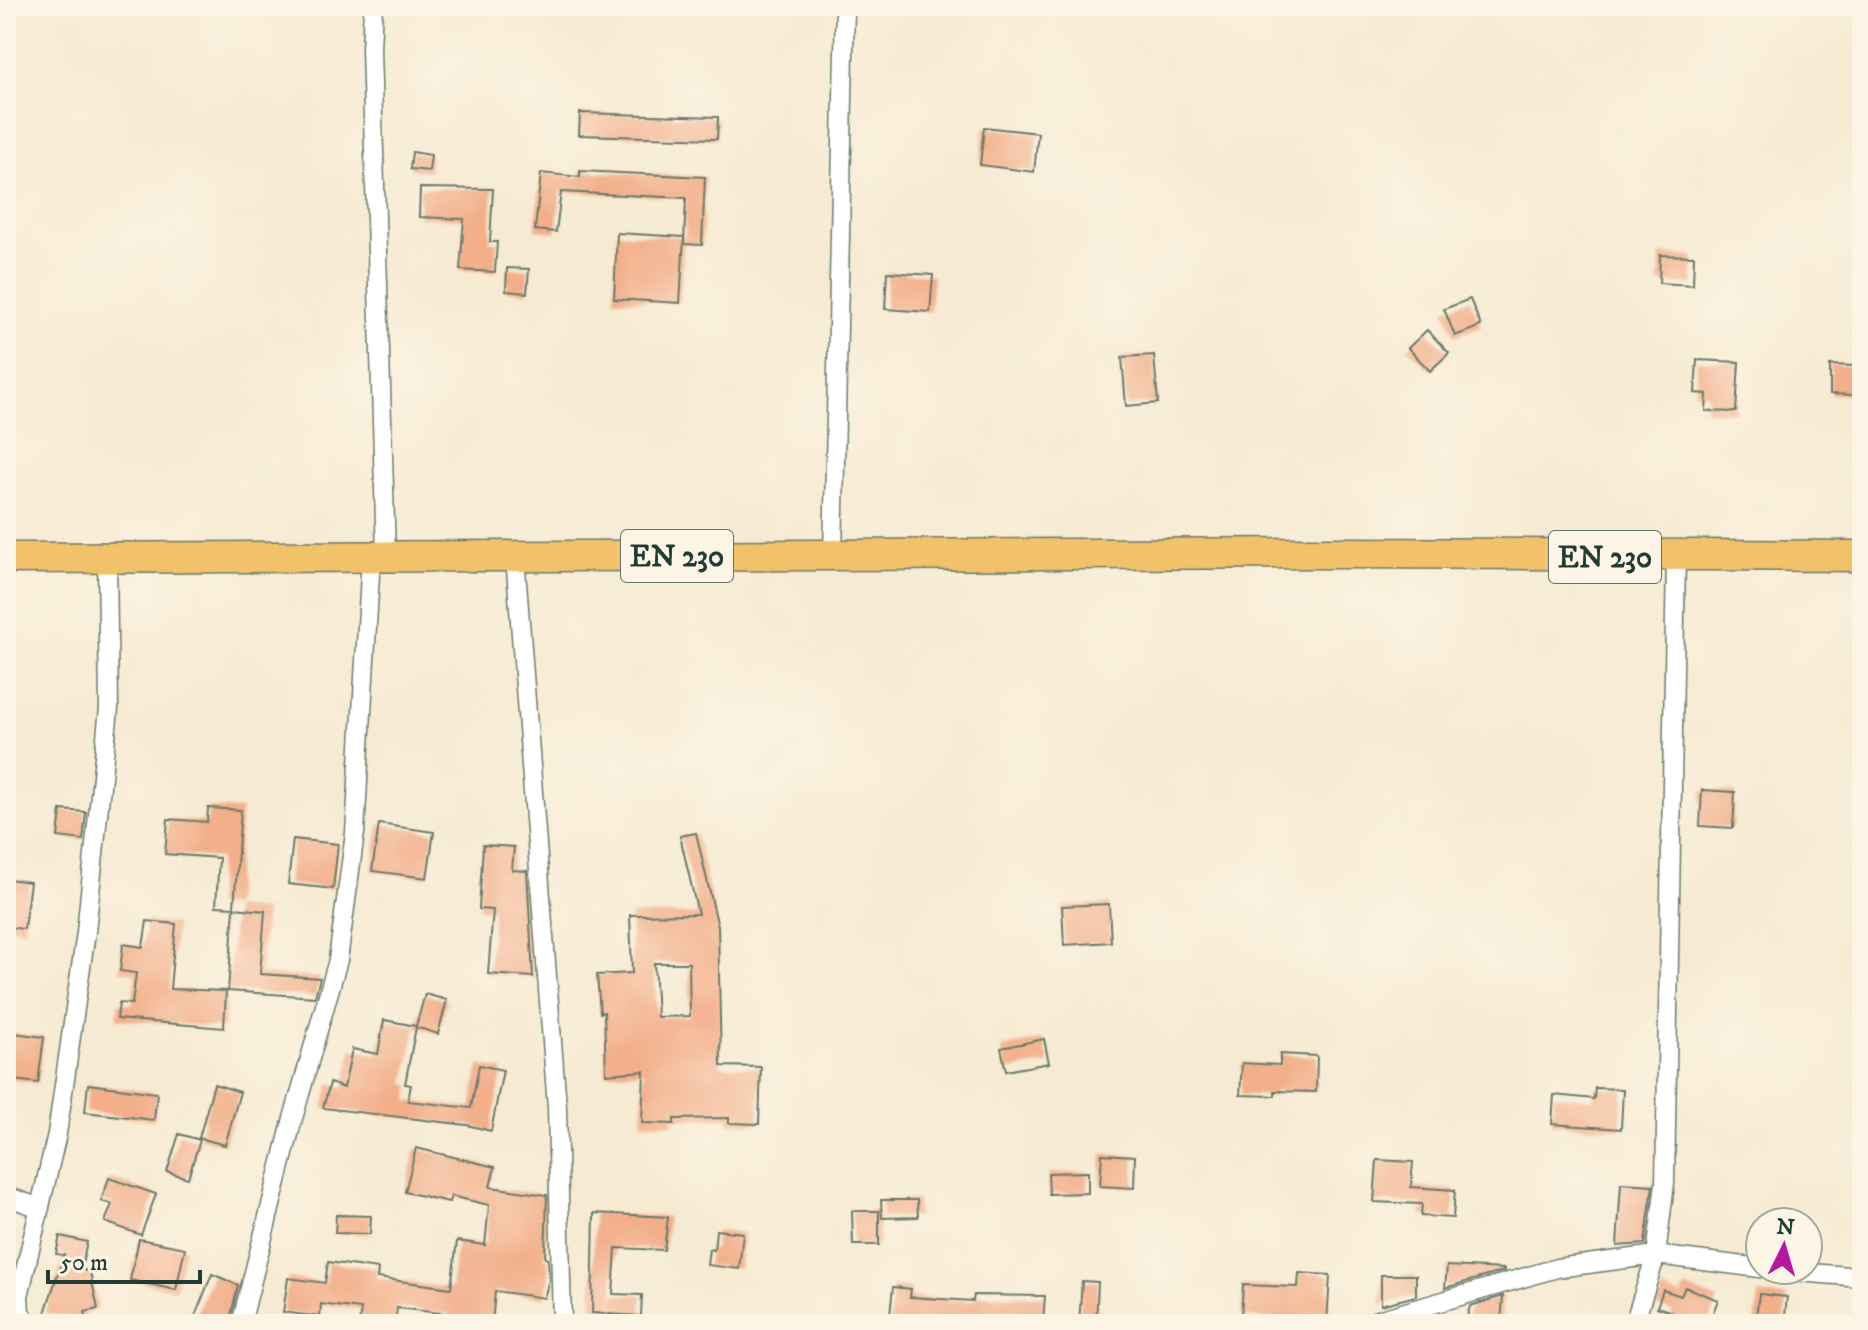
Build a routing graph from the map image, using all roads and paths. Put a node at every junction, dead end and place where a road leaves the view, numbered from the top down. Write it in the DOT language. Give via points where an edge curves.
graph roads {
  1 [pos="373,6"];
  2 [pos="845,6"];
  3 [pos="833,555"];
  4 [pos="515,556"];
  5 [pos="1862,556"];
  6 [pos="107,557"];
  7 [pos="378,557"];
  8 [pos="6,558"];
  9 [pos="1676,558"];
  10 [pos="6,1196"];
  11 [pos="40,1208"];
  12 [pos="1656,1255"];
  13 [pos="1744,1266"];
  14 [pos="1824,1274"];
  15 [pos="1862,1277"];
  16 [pos="28,1324"];
  17 [pos="241,1324"];
  18 [pos="562,1324"];
  19 [pos="1364,1324"];
  20 [pos="1634,1324"];
  1 -- 7 [label="street"];
  2 -- 3 [label="street"];
  3 -- 4 [label="main road, EN 230"];
  3 -- 9 [label="main road, EN 230"];
  4 -- 7 [label="main road, EN 230"];
  4 -- 18 [label="street" via="557,1107"];
  5 -- 9 [label="main road, EN 230"];
  6 -- 7 [label="main road, EN 230"];
  6 -- 8 [label="main road, EN 230"];
  6 -- 11 [label="street" via="109,708 94,857 57,1134"];
  7 -- 17 [label="street" via="355,833 338,960"];
  9 -- 12 [label="street" via="1669,1074"];
  10 -- 11 [label="street"];
  11 -- 16 [label="street" via="19,1296"];
  12 -- 13 [label="street"];
  12 -- 19 [label="street" via="1557,1268"];
  12 -- 20 [label="street"];
  14 -- 15 [label="street"];
}
